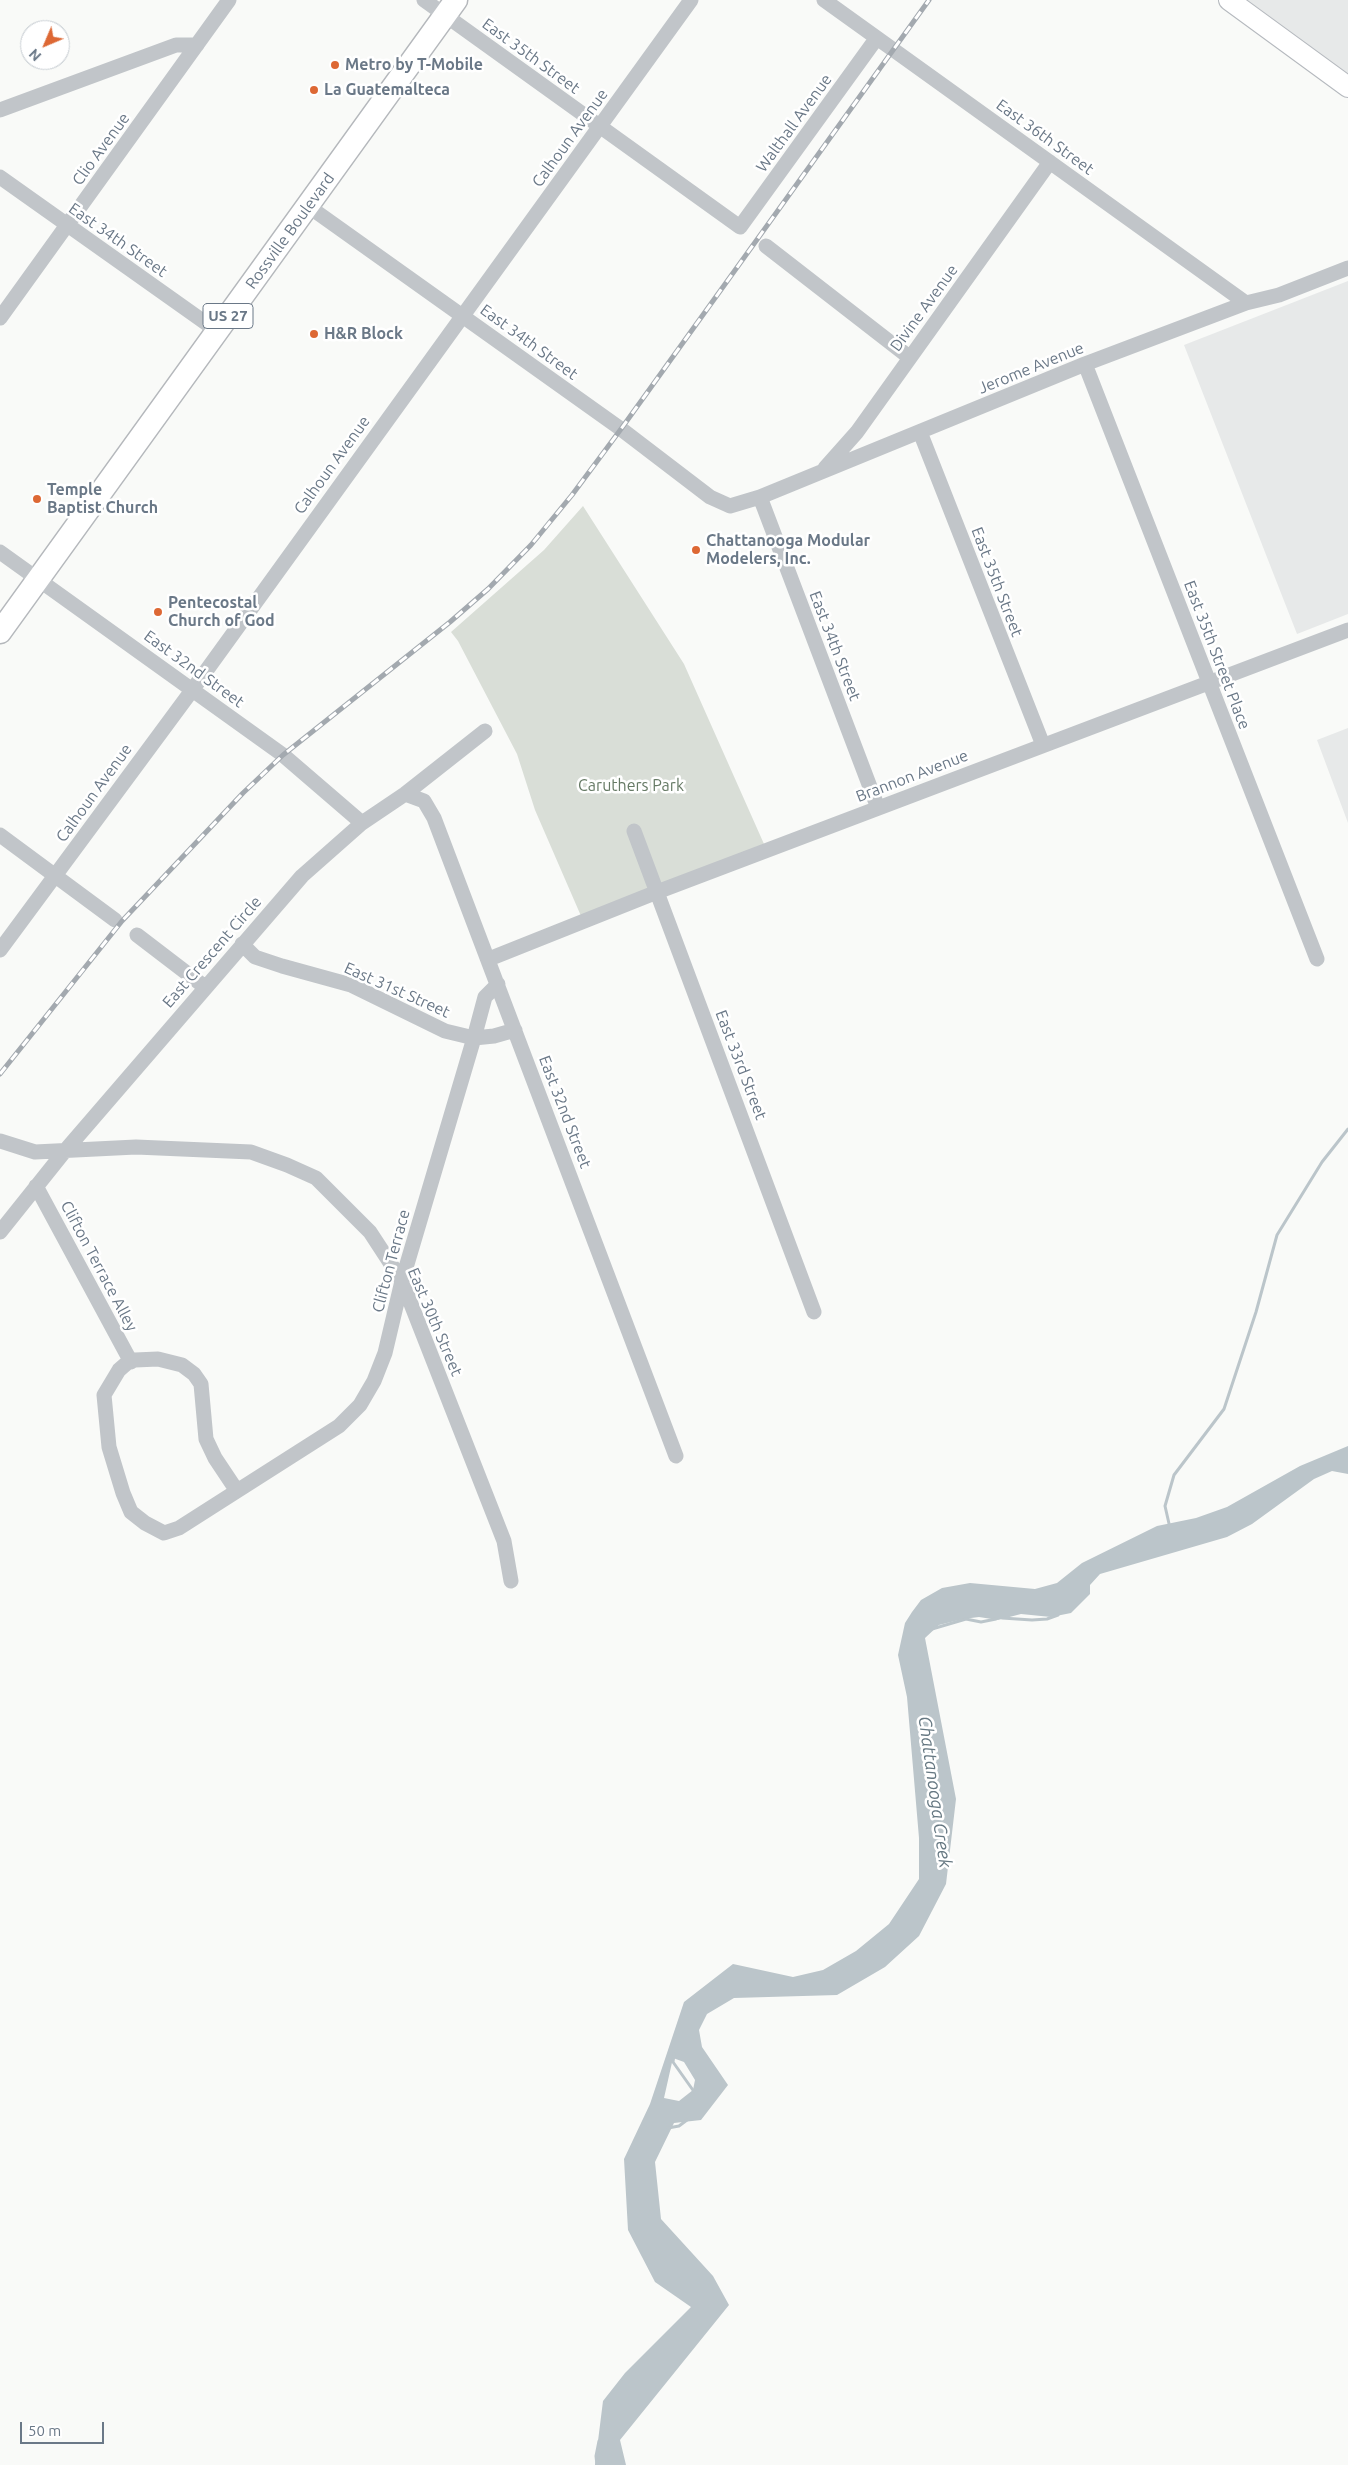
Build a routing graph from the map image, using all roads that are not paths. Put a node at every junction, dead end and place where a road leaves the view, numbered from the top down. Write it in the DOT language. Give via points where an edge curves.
graph roads {
  1 [pos="229,0"];
  2 [pos="424,0"];
  3 [pos="692,0"];
  4 [pos="824,0"];
  5 [pos="1229,0"];
  6 [pos="451,8"];
  7 [pos="876,39"];
  8 [pos="197,45"];
  9 [pos="1348,87"];
  10 [pos="0,110"];
  11 [pos="600,128"];
  12 [pos="1050,162"];
  13 [pos="0,177"];
  14 [pos="308,206"];
  15 [pos="67,226"];
  16 [pos="740,226"];
  17 [pos="766,246"];
  18 [pos="1348,268"];
  19 [pos="1246,303"];
  20 [pos="462,315"];
  21 [pos="0,318"];
  22 [pos="217,331"];
  23 [pos="909,357"];
  24 [pos="1084,364"];
  25 [pos="920,432"];
  26 [pos="823,471"];
  27 [pos="760,496"];
  28 [pos="730,506"];
  29 [pos="0,552"];
  30 [pos="38,579"];
  31 [pos="1348,630"];
  32 [pos="0,632"];
  33 [pos="1208,682"];
  34 [pos="192,689"];
  35 [pos="485,731"];
  36 [pos="1043,745"];
  37 [pos="405,794"];
  38 [pos="878,808"];
  39 [pos="362,823"];
  40 [pos="634,831"];
  41 [pos="0,835"];
  42 [pos="56,875"];
  43 [pos="657,892"];
  44 [pos="115,920"];
  45 [pos="138,935"];
  46 [pos="242,944"];
  47 [pos="0,950"];
  48 [pos="489,959"];
  49 [pos="1317,959"];
  50 [pos="498,984"];
  51 [pos="205,987"];
  52 [pos="515,1030"];
  53 [pos="474,1038"];
  54 [pos="0,1141"];
  55 [pos="64,1152"];
  56 [pos="36,1186"];
  57 [pos="0,1232"];
  58 [pos="402,1281"];
  59 [pos="814,1312"];
  60 [pos="131,1362"];
  61 [pos="676,1456"];
  62 [pos="237,1491"];
  63 [pos="510,1581"];
  1 -- 8 [label="street, Clio Avenue"];
  2 -- 6 [label="street, East 35th Street"];
  3 -- 11 [label="street, Calhoun Avenue"];
  4 -- 7 [label="street, East 36th Street"];
  5 -- 9 [label="main road"];
  6 -- 11 [label="street, East 35th Street"];
  6 -- 14 [label="highway, Rossville Boulevard / US 27"];
  7 -- 12 [label="street, East 36th Street"];
  7 -- 16 [label="street, Walthall Avenue"];
  8 -- 10 [label="street" via="176,45"];
  8 -- 15 [label="street, Clio Avenue"];
  11 -- 16 [label="street, East 35th Street"];
  11 -- 20 [label="street, Calhoun Avenue"];
  12 -- 19 [label="street, East 36th Street"];
  12 -- 23 [label="street, Divine Avenue"];
  13 -- 15 [label="street, East 34th Street"];
  14 -- 20 [label="street, East 34th Street"];
  14 -- 22 [label="highway, Rossville Boulevard / US 27"];
  15 -- 21 [label="street, Clio Avenue"];
  15 -- 22 [label="street, East 34th Street"];
  17 -- 23 [label="street"];
  18 -- 19 [label="street, Jerome Avenue" via="1280,295"];
  19 -- 24 [label="street, Jerome Avenue"];
  20 -- 28 [label="street, East 34th Street" via="710,497"];
  20 -- 34 [label="street, Calhoun Avenue"];
  22 -- 30 [label="highway, Rossville Boulevard / US 27"];
  23 -- 26 [label="street, Divine Avenue" via="857,432"];
  24 -- 25 [label="street, Jerome Avenue"];
  24 -- 33 [label="street, East 35th Street Place"];
  25 -- 26 [label="street, Jerome Avenue"];
  25 -- 36 [label="street, East 35th Street"];
  26 -- 27 [label="street, Jerome Avenue"];
  27 -- 28 [label="street, Jerome Avenue"];
  27 -- 38 [label="street, East 34th Street"];
  29 -- 30 [label="street, East 32nd Street"];
  30 -- 32 [label="highway, Rossville Boulevard / US 27"];
  30 -- 34 [label="street, East 32nd Street"];
  31 -- 33 [label="street, Brannon Avenue"];
  33 -- 36 [label="street, Brannon Avenue"];
  33 -- 49 [label="street, East 35th Street Place"];
  34 -- 39 [label="street, East 32nd Street" via="283,755"];
  34 -- 42 [label="street, Calhoun Avenue"];
  35 -- 37 [label="street, East Crescent Circle"];
  36 -- 38 [label="street, Brannon Avenue"];
  37 -- 39 [label="street, East Crescent Circle"];
  37 -- 48 [label="street, East 32nd Street" via="424,802 434,818"];
  38 -- 43 [label="street, Brannon Avenue"];
  39 -- 46 [label="street, East Crescent Circle" via="302,876"];
  40 -- 43 [label="street, East 33rd Street"];
  41 -- 42 [label="street"];
  42 -- 44 [label="street"];
  42 -- 47 [label="street, Calhoun Avenue"];
  43 -- 48 [label="street, Brannon Avenue"];
  43 -- 59 [label="street, East 33rd Street"];
  45 -- 51 [label="street"];
  46 -- 51 [label="street, East Crescent Circle"];
  46 -- 53 [label="street, East 31st Street" via="255,956 352,985 445,1031"];
  48 -- 50 [label="street, East 32nd Street"];
  50 -- 52 [label="street, East 32nd Street"];
  50 -- 53 [label="street, Clifton Terrace" via="485,997"];
  51 -- 55 [label="street, East Crescent Circle"];
  52 -- 53 [label="street, East 31st Street"];
  52 -- 61 [label="street, East 32nd Street"];
  53 -- 58 [label="street, Clifton Terrace"];
  54 -- 55 [label="street, East 30th Street" via="35,1152"];
  55 -- 56 [label="street, East Crescent Circle"];
  55 -- 58 [label="street, East 30th Street" via="136,1147 202,1149 251,1152 287,1165 316,1178 346,1206 370,1232"];
  56 -- 57 [label="street, East Crescent Circle"];
  56 -- 60 [label="street, Clifton Terrace Alley"];
  58 -- 62 [label="street, Clifton Terrace" via="385,1353 360,1405 339,1426"];
  58 -- 63 [label="street, East 30th Street" via="504,1541"];
  60 -- 62 [label="street" via="158,1358 182,1365 194,1374 201,1384 206,1439"];
  60 -- 62 [label="street, Clifton Terrace" via="119,1370 104,1395 109,1447 131,1512 164,1533 179,1528"];
}
